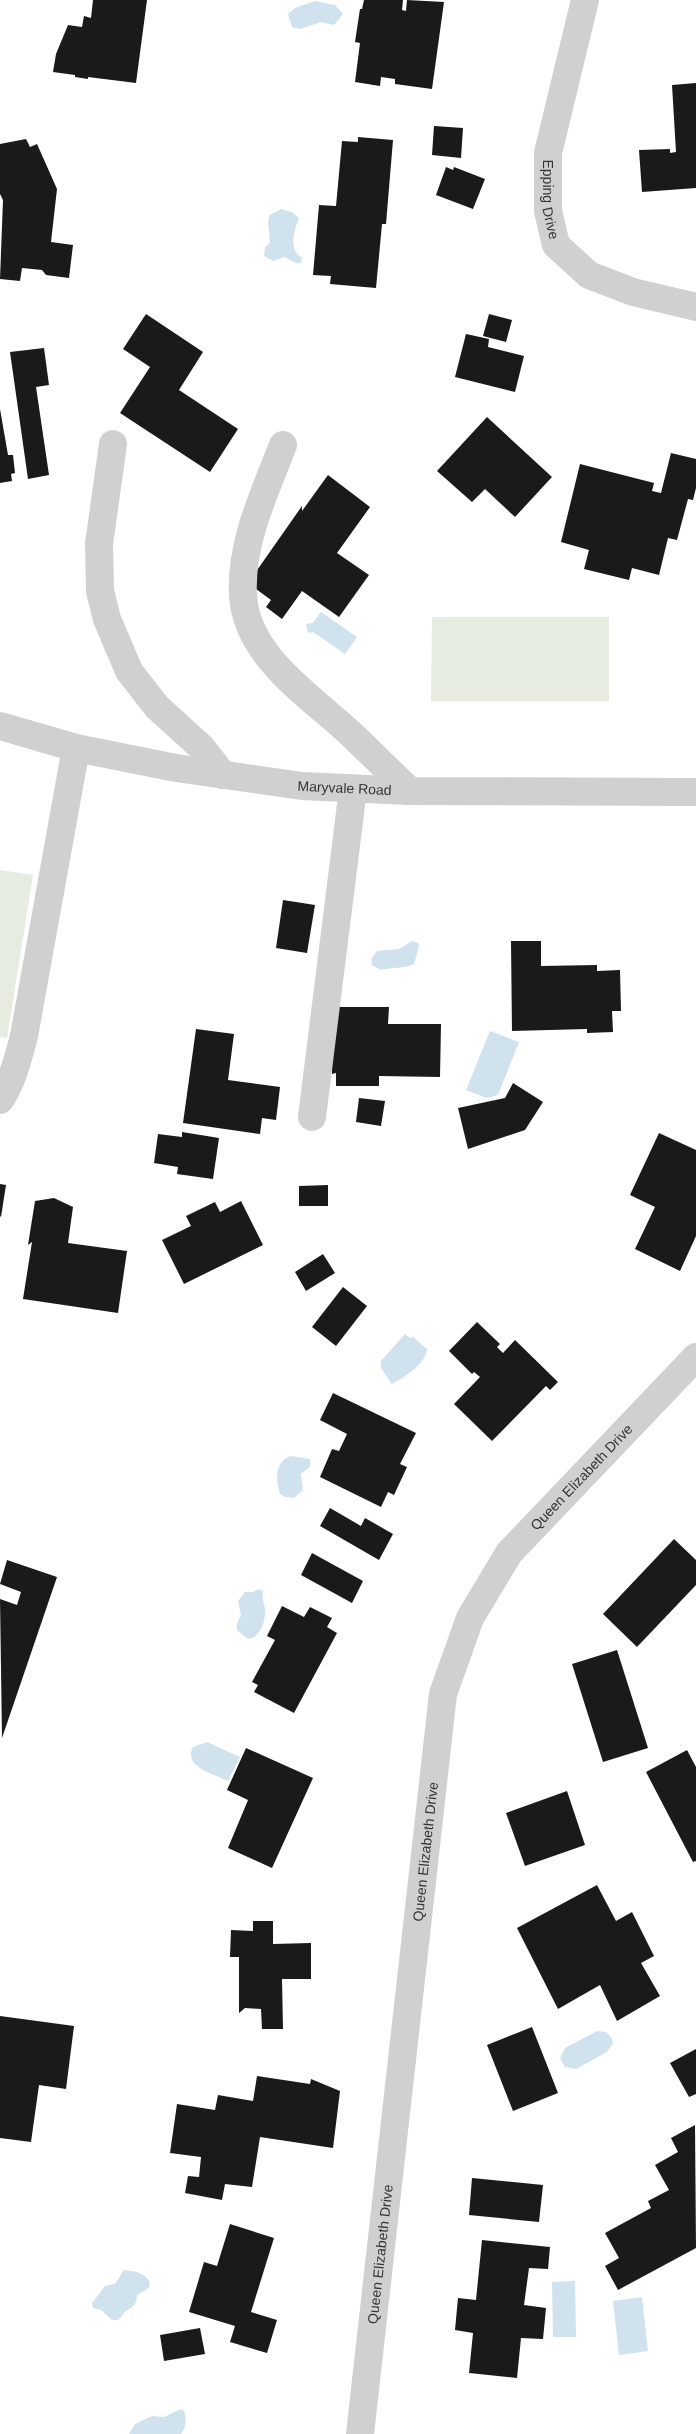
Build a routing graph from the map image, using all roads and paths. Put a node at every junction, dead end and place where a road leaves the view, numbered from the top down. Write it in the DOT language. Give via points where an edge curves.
graph roads {
  1 [pos="585,0"];
  2 [pos="696,307"];
  3 [pos="113,444"];
  4 [pos="283,445"];
  5 [pos="0,726"];
  6 [pos="76,748"];
  7 [pos="223,775"];
  8 [pos="353,789"];
  9 [pos="410,791"];
  10 [pos="696,792"];
  11 [pos="0,1100"];
  12 [pos="312,1117"];
  13 [pos="696,1357"];
  14 [pos="360,2434"];
  1 -- 2 [label="street, Epping Drive" via="548,153 548,211 556,246 589,275 633,292"];
  3 -- 7 [label="street" via="99,544 100,591 107,619 129,671 157,708 201,747"];
  4 -- 9 [label="street" via="251,529 243,594 245,613 275,665"];
  5 -- 6 [label="street, Maryvale Road"];
  6 -- 7 [label="street, Maryvale Road"];
  6 -- 11 [label="street" via="26,1027 16,1068"];
  7 -- 8 [label="street, Maryvale Road"];
  8 -- 9 [label="street, Maryvale Road"];
  8 -- 12 [label="street"];
  9 -- 10 [label="street, Maryvale Road"];
  13 -- 14 [label="street, Queen Elizabeth Drive" via="509,1553 470,1618 443,1694"];
}
